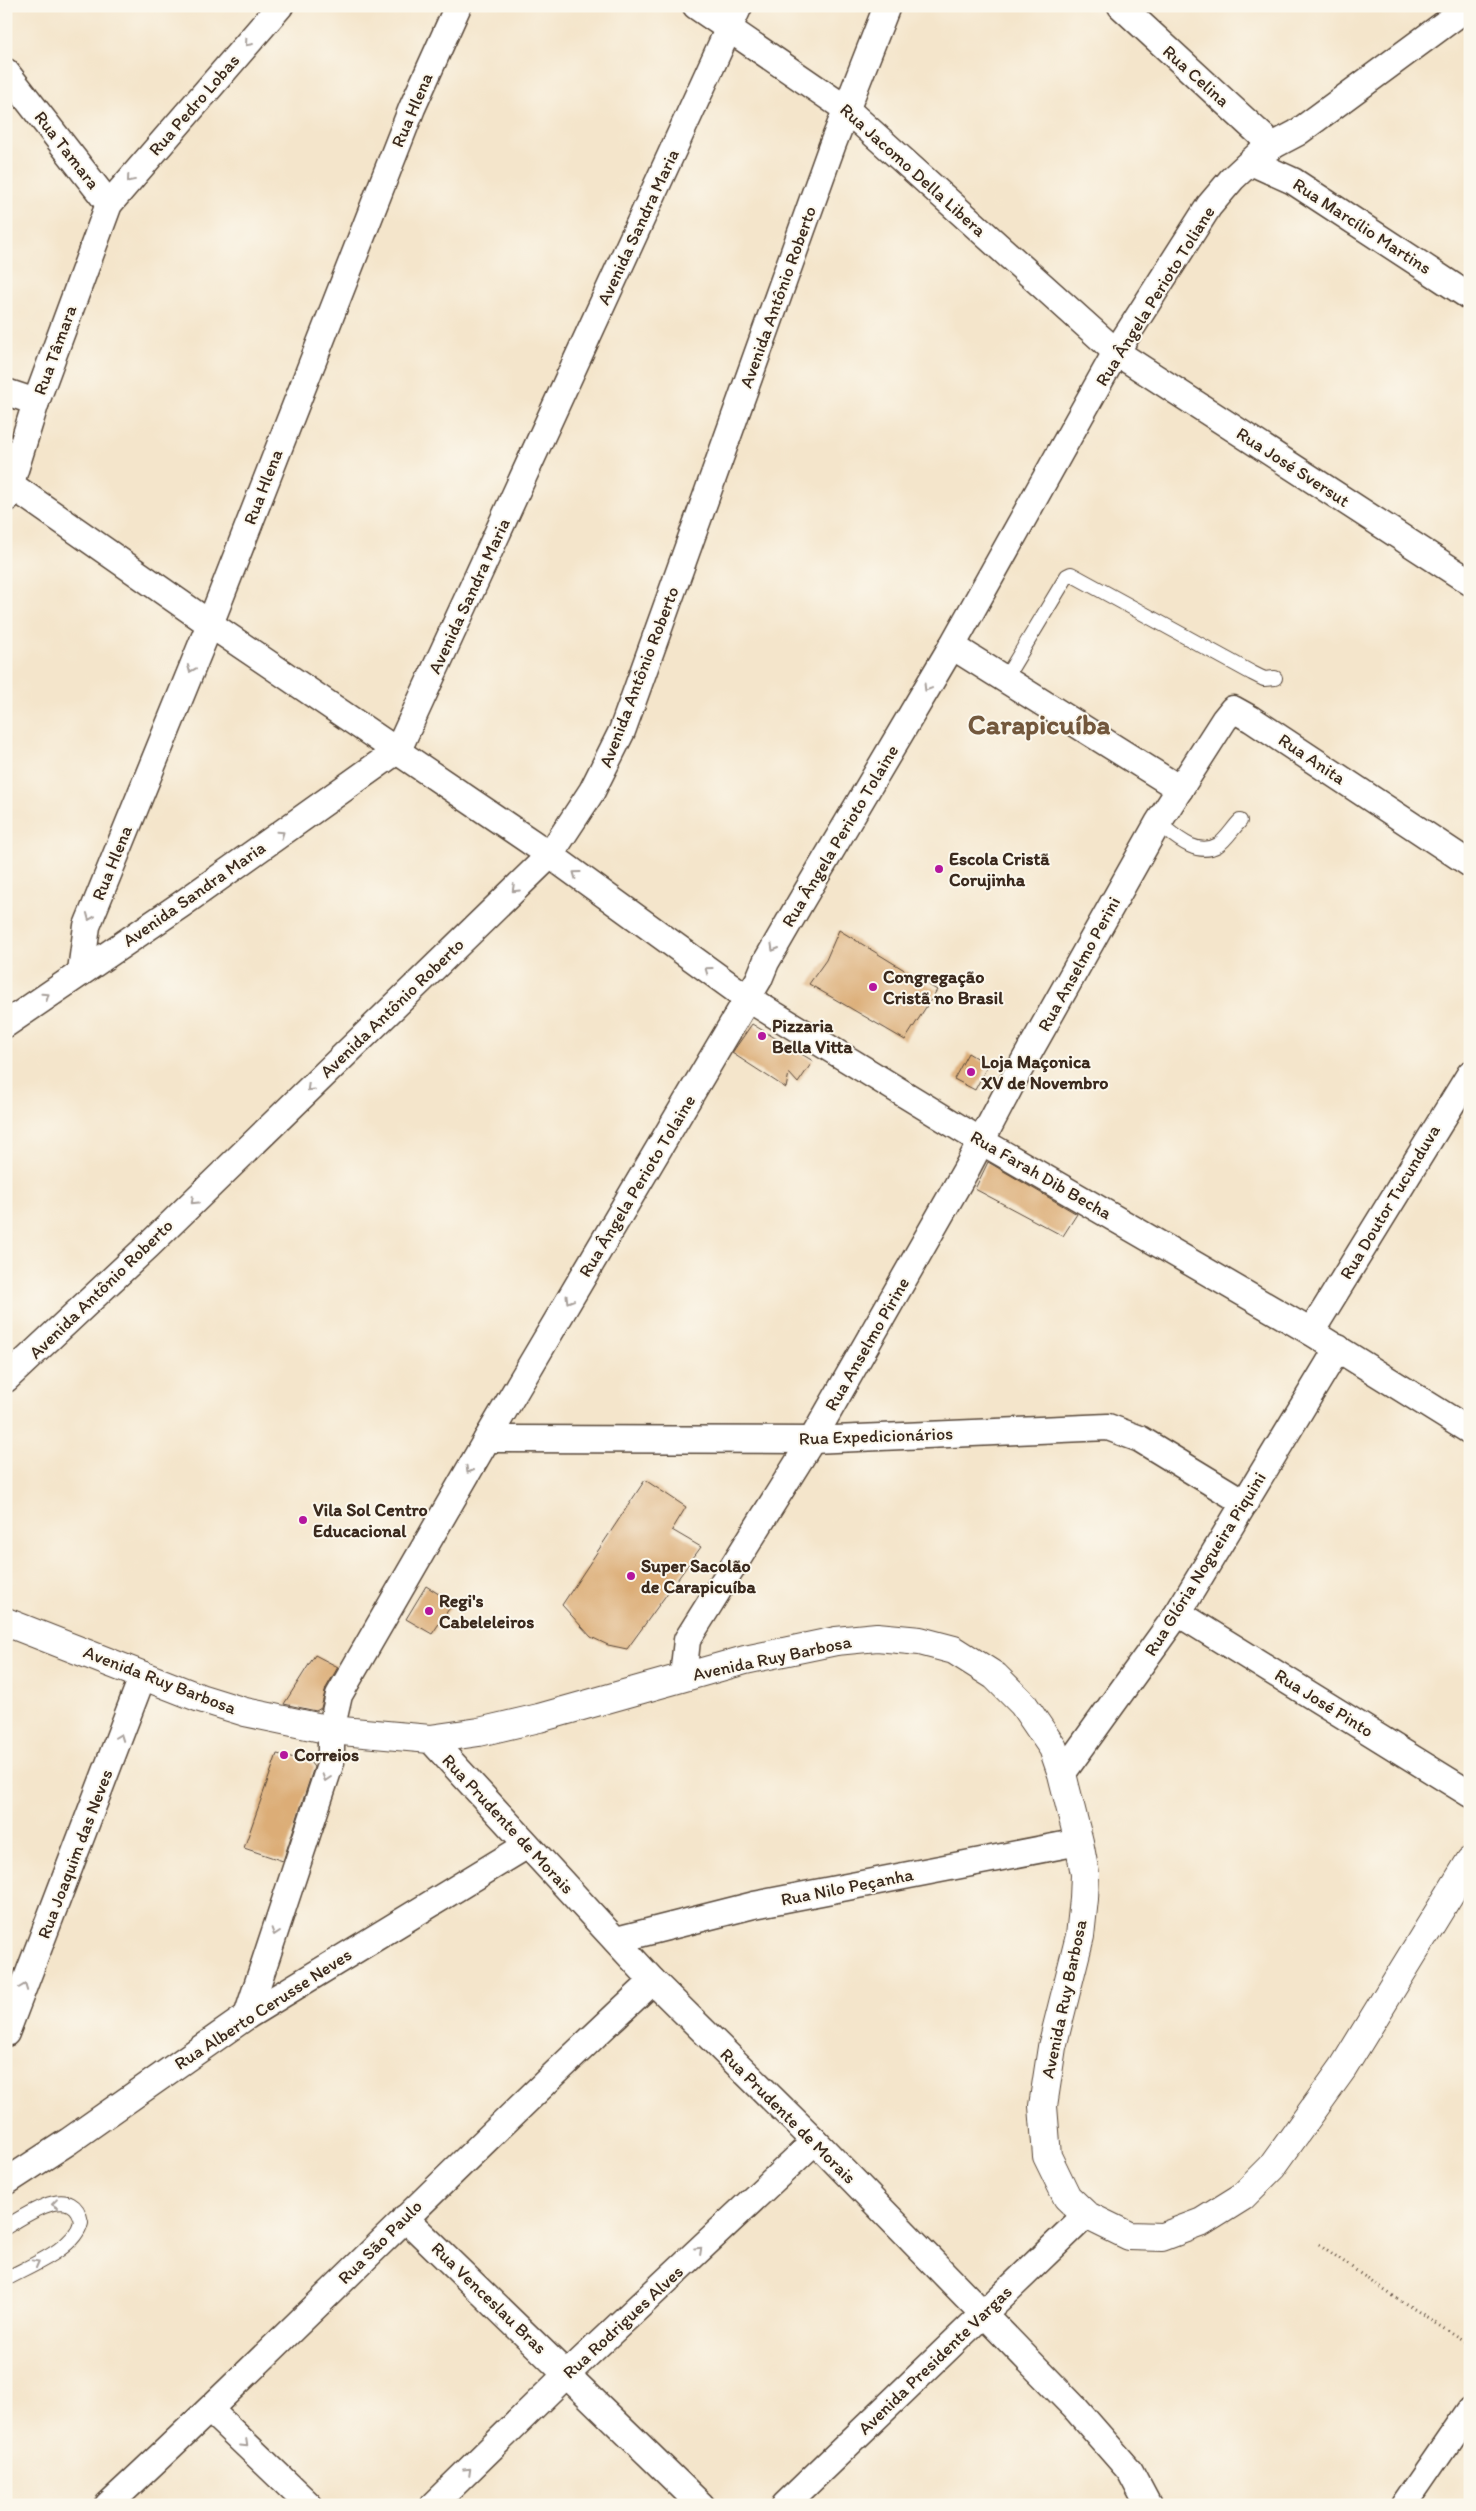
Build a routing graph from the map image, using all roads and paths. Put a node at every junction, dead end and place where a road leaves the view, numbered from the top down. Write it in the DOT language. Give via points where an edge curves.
graph roads {
  1 [pos="280,6"];
  2 [pos="696,6"];
  3 [pos="887,6"];
  4 [pos="1120,6"];
  5 [pos="1469,6"];
  6 [pos="448,10"];
  7 [pos="734,17"];
  8 [pos="6,72"];
  9 [pos="846,109"];
  10 [pos="1272,146"];
  11 [pos="1251,162"];
  12 [pos="109,204"];
  13 [pos="1470,297"];
  14 [pos="1116,352"];
  15 [pos="6,392"];
  16 [pos="36,402"];
  17 [pos="9,492"];
  18 [pos="1470,582"];
  19 [pos="210,624"];
  20 [pos="952,646"];
  21 [pos="1275,678"];
  22 [pos="1005,679"];
  23 [pos="398,750"];
  24 [pos="1180,789"];
  25 [pos="1240,821"];
  26 [pos="1158,822"];
  27 [pos="550,855"];
  28 [pos="1470,864"];
  29 [pos="81,971"];
  30 [pos="747,998"];
  31 [pos="6,1024"];
  32 [pos="1470,1074"];
  33 [pos="981,1141"];
  34 [pos="1311,1332"];
  35 [pos="1338,1348"];
  36 [pos="6,1379"];
  37 [pos="1470,1431"];
  38 [pos="487,1439"];
  39 [pos="812,1440"];
  40 [pos="1245,1503"];
  41 [pos="1178,1612"];
  42 [pos="6,1622"];
  43 [pos="143,1675"];
  44 [pos="683,1677"];
  45 [pos="331,1730"];
  46 [pos="430,1739"];
  47 [pos="1062,1774"];
  48 [pos="1470,1794"];
  49 [pos="1080,1842"];
  50 [pos="526,1846"];
  51 [pos="1470,1861"];
  52 [pos="616,1940"];
  53 [pos="653,1981"];
  54 [pos="247,2016"];
  55 [pos="6,2033"];
  56 [pos="815,2141"];
  57 [pos="6,2182"];
  58 [pos="1086,2215"];
  59 [pos="405,2218"];
  60 [pos="6,2227"];
  61 [pos="1319,2244"];
  62 [pos="6,2279"];
  63 [pos="982,2313"];
  64 [pos="1470,2344"];
  65 [pos="567,2374"];
  66 [pos="1470,2409"];
  67 [pos="210,2410"];
  68 [pos="1142,2501"];
  69 [pos="108,2505"];
  70 [pos="309,2505"];
  71 [pos="433,2505"];
  72 [pos="701,2505"];
  73 [pos="785,2505"];
  74 [pos="1404,2505"];
  1 -- 12 [label="street, Rua Pedro Lobas, one-way"];
  2 -- 7 [label="street, Rua Jacomo Della Libera"];
  3 -- 9 [label="street, Avenida Antônio Roberto"];
  4 -- 10 [label="street, Rua Celina"];
  5 -- 10 [label="street, Rua Ângela Perioto Toliane" via="1297,133"];
  6 -- 19 [label="street, Rua Hlena"];
  7 -- 9 [label="street, Rua Jacomo Della Libera"];
  7 -- 23 [label="street, Avenida Sandra Maria"];
  8 -- 12 [label="street, Rua Tamara"];
  9 -- 14 [label="street, Rua Jacomo Della Libera"];
  9 -- 27 [label="street, Avenida Antônio Roberto" via="622,731 592,791"];
  10 -- 11 [label="street, Rua Ângela Perioto Toliane"];
  11 -- 13 [label="street, Rua Marcílio Martins" via="1293,181"];
  11 -- 14 [label="street, Rua Ângela Perioto Toliane" via="1209,206"];
  12 -- 16 [label="street, Rua Tâmara"];
  14 -- 18 [label="street, Rua José Sversut"];
  14 -- 20 [label="street, Rua Ângela Perioto Toliane"];
  15 -- 16 [label="street"];
  16 -- 17 [label="street, Rua Tâmara"];
  17 -- 19 [label="street, Rua Farah Dib Becha"];
  19 -- 23 [label="street, Rua Farah Dib Becha"];
  19 -- 29 [label="street, Rua Hlena, one-way" via="86,926"];
  20 -- 22 [label="street"];
  20 -- 30 [label="street, Rua Ângela Perioto Tolaine, one-way"];
  21 -- 22 [label="lane" via="1264,679 1252,673 1071,574"];
  22 -- 24 [label="street"];
  23 -- 27 [label="street, Rua Farah Dib Becha"];
  29 -- 23 [label="street, Avenida Sandra Maria, one-way" via="182,904"];
  24 -- 26 [label="street, Rua Anselmo Perini"];
  24 -- 28 [label="street, Rua Anita" via="1233,710"];
  25 -- 26 [label="lane" via="1218,844 1207,848 1195,848 1183,842"];
  26 -- 33 [label="street, Rua Anselmo Perini"];
  30 -- 27 [label="street, Rua Farah Dib Becha, one-way"];
  27 -- 36 [label="street, Avenida Antônio Roberto, one-way" via="149,1245"];
  31 -- 29 [label="street, Avenida Sandra Maria, one-way"];
  30 -- 33 [label="street, Rua Farah Dib Becha"];
  30 -- 38 [label="street, Rua Ângela Perioto Tolaine, one-way"];
  32 -- 34 [label="street, Rua Doutor Tucunduva"];
  33 -- 34 [label="street, Rua Farah Dib Becha"];
  33 -- 39 [label="street, Rua Anselmo Pirine"];
  34 -- 35 [label="street, Rua Farah Dib Becha"];
  35 -- 37 [label="street, Rua Farah Dib Becha"];
  35 -- 40 [label="street, Rua Glória Nogueira Piquini"];
  38 -- 39 [label="street, Rua Expedicionários"];
  38 -- 45 [label="street, Rua Ângela Perioto Tolaine, one-way" via="339,1695"];
  39 -- 40 [label="street, Rua Expedicionários" via="1108,1427 1140,1438"];
  39 -- 44 [label="street, Rua Anselmo Pirine" via="687,1640"];
  40 -- 41 [label="street, Rua Glória Nogueira Piquini"];
  41 -- 47 [label="street, Rua Glória Nogueira Piquini"];
  41 -- 48 [label="street, Rua José Pinto"];
  42 -- 43 [label="street, Avenida Ruy Barbosa"];
  43 -- 45 [label="street, Avenida Ruy Barbosa" via="245,1712"];
  55 -- 43 [label="street, Rua Joaquim das Neves, one-way"];
  44 -- 46 [label="street, Avenida Ruy Barbosa" via="539,1718"];
  44 -- 47 [label="street, Avenida Ruy Barbosa" via="836,1641 877,1637 920,1641 954,1650 995,1676 1023,1704 1053,1748"];
  45 -- 46 [label="street, Avenida Ruy Barbosa"];
  45 -- 54 [label="street, Rua Ângela Perioto Tolaine, one-way" via="331,1762"];
  46 -- 50 [label="street, Rua Prudente de Morais"];
  47 -- 49 [label="street, Avenida Ruy Barbosa"];
  49 -- 52 [label="street, Rua Nilo Peçanha" via="754,1905"];
  49 -- 58 [label="street, Avenida Ruy Barbosa" via="1085,1874 1080,1936 1052,2047 1043,2106 1047,2156 1067,2197"];
  50 -- 52 [label="street, Rua Prudente de Morais"];
  50 -- 54 [label="street, Rua Alberto Cerusse Neves"];
  51 -- 58 [label="street, Avenida Ruy Barbosa" via="1343,2068 1272,2167 1242,2197 1202,2222 1162,2237 1129,2236"];
  52 -- 53 [label="street, Rua Prudente de Morais"];
  53 -- 56 [label="street, Rua Prudente de Morais"];
  53 -- 59 [label="street, Rua São Paulo"];
  54 -- 57 [label="street, Rua Alberto Cerusse Neves"];
  56 -- 63 [label="street, Rua Prudente de Morais"];
  65 -- 56 [label="street, Rua Rodrigues Alves, one-way"];
  58 -- 63 [label="street, Avenida Presidente Vargas"];
  59 -- 65 [label="street, Rua Venceslau Bras"];
  59 -- 67 [label="street, Rua São Paulo"];
  62 -- 60 [label="lane, one-way" via="66,2246 74,2238 81,2222 76,2209 59,2202 39,2208"];
  61 -- 64 [label="path" via="1378,2287"];
  63 -- 68 [label="street, Rua Prudente de Morais" via="1108,2444 1130,2471"];
  63 -- 73 [label="street, Avenida Presidente Vargas"];
  71 -- 65 [label="street, Rua Rodrigues Alves, one-way"];
  65 -- 72 [label="street, Rua Venceslau Bras"];
  66 -- 74 [label="street"];
  67 -- 69 [label="street, Rua São Paulo"];
  67 -- 70 [label="street, one-way"];
}
